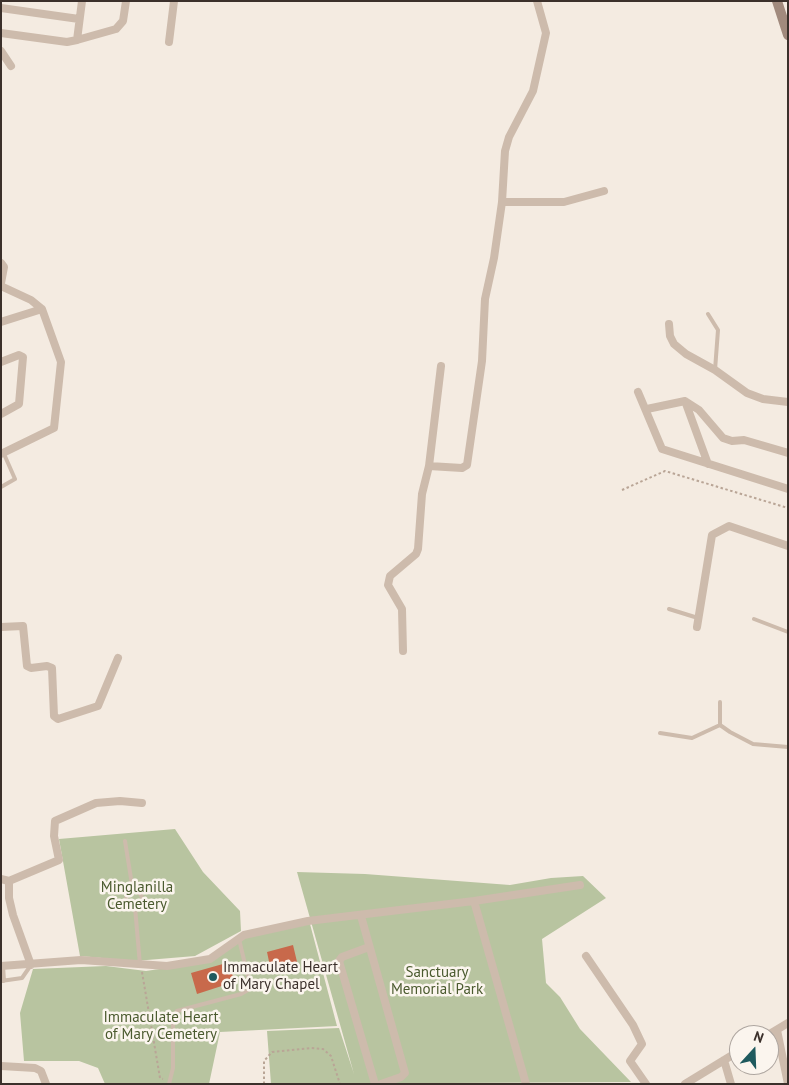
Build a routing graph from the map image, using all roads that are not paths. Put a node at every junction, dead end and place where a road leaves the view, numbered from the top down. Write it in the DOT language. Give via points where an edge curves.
graph roads {
  1 [pos="82,1"];
  2 [pos="126,1"];
  3 [pos="174,1"];
  4 [pos="537,1"];
  5 [pos="777,1"];
  6 [pos="1,8"];
  7 [pos="79,19"];
  8 [pos="786,24"];
  9 [pos="1,33"];
  10 [pos="788,35"];
  11 [pos="77,40"];
  12 [pos="169,42"];
  13 [pos="1,51"];
  14 [pos="11,66"];
  15 [pos="604,191"];
  16 [pos="502,202"];
  17 [pos="1,264"];
  18 [pos="1,285"];
  19 [pos="42,309"];
  20 [pos="708,314"];
  21 [pos="1,322"];
  22 [pos="670,324"];
  23 [pos="1,362"];
  24 [pos="441,366"];
  25 [pos="715,370"];
  26 [pos="638,392"];
  27 [pos="685,401"];
  28 [pos="788,402"];
  29 [pos="647,409"];
  30 [pos="1,414"];
  31 [pos="788,452"];
  32 [pos="3,454"];
  33 [pos="708,464"];
  34 [pos="429,466"];
  35 [pos="1,487"];
  36 [pos="788,489"];
  37 [pos="788,546"];
  38 [pos="669,609"];
  39 [pos="699,618"];
  40 [pos="754,619"];
  41 [pos="1,627"];
  42 [pos="698,628"];
  43 [pos="788,632"];
  44 [pos="403,651"];
  45 [pos="118,658"];
  46 [pos="720,702"];
  47 [pos="720,725"];
  48 [pos="660,733"];
  49 [pos="788,747"];
  50 [pos="142,804"];
  51 [pos="125,841"];
  52 [pos="5,880"];
  53 [pos="580,885"];
  54 [pos="132,891"];
  55 [pos="474,901"];
  56 [pos="135,907"];
  57 [pos="361,916"];
  58 [pos="239,939"];
  59 [pos="369,947"];
  60 [pos="586,956"];
  61 [pos="31,965"];
  62 [pos="140,965"];
  63 [pos="2,966"];
  64 [pos="3,981"];
  65 [pos="779,1040"];
  66 [pos="729,1057"];
  67 [pos="724,1060"];
  68 [pos="1,1066"];
  69 [pos="787,1079"];
  70 [pos="169,1082"];
  71 [pos="46,1084"];
  72 [pos="375,1084"];
  73 [pos="381,1084"];
  74 [pos="526,1084"];
  75 [pos="646,1084"];
  76 [pos="684,1084"];
  77 [pos="731,1084"];
  1 -- 7 [label="street"];
  2 -- 11 [label="street" via="123,21 116,28"];
  3 -- 12 [label="street"];
  4 -- 16 [label="street" via="546,33 533,91 505,150"];
  5 -- 8 [label="street"];
  6 -- 7 [label="street"];
  7 -- 11 [label="street"];
  8 -- 10 [label="street"];
  9 -- 11 [label="street" via="67,42"];
  13 -- 14 [label="street"];
  15 -- 16 [label="street" via="564,202"];
  16 -- 34 [label="street" via="485,299 482,361 467,465 462,468"];
  17 -- 18 [label="street" via="4,267"];
  18 -- 19 [label="street"];
  19 -- 21 [label="street"];
  19 -- 32 [label="street" via="62,362 54,428"];
  20 -- 25 [label="lane" via="718,330"];
  22 -- 25 [label="street" via="674,344"];
  23 -- 30 [label="street" via="19,355 23,357 19,404"];
  24 -- 34 [label="street"];
  25 -- 28 [label="street" via="747,393"];
  26 -- 29 [label="street"];
  27 -- 29 [label="street"];
  27 -- 31 [label="street" via="699,410 722,438 744,440"];
  27 -- 33 [label="street"];
  29 -- 33 [label="street" via="660,447"];
  32 -- 35 [label="lane" via="15,479"];
  33 -- 36 [label="street"];
  34 -- 44 [label="street" via="422,494 418,549 390,576 388,585 402,609"];
  37 -- 39 [label="street" via="729,526 712,534"];
  38 -- 39 [label="lane"];
  39 -- 42 [label="street"];
  40 -- 43 [label="lane"];
  41 -- 45 [label="street" via="23,626 27,666 52,668 54,716 58,719 98,706"];
  46 -- 47 [label="lane"];
  47 -- 48 [label="lane" via="692,738"];
  47 -- 49 [label="lane" via="754,744"];
  50 -- 52 [label="street" via="120,801 96,803 55,821 54,836 59,860"];
  51 -- 54 [label="lane"];
  52 -- 61 [label="street" via="12,915"];
  53 -- 55 [label="street"];
  54 -- 56 [label="lane" via="125,900 129,906"];
  54 -- 56 [label="lane" via="139,892 142,898"];
  55 -- 57 [label="street"];
  55 -- 74 [label="street"];
  56 -- 62 [label="lane"];
  57 -- 58 [label="street" via="308,921"];
  57 -- 59 [label="street"];
  58 -- 62 [label="street" via="210,959 167,966"];
  58 -- 70 [label="lane" via="250,985 248,990 177,1011 173,1018 173,1068"];
  59 -- 72 [label="street" via="339,961"];
  59 -- 73 [label="street" via="405,1073"];
  60 -- 75 [label="street" via="633,1025 642,1044 630,1061"];
  61 -- 62 [label="street" via="81,960"];
  61 -- 63 [label="street"];
  61 -- 64 [label="lane" via="22,978"];
  63 -- 64 [label="lane"];
  65 -- 69 [label="street"];
  66 -- 67 [label="street"];
  67 -- 76 [label="street"];
  67 -- 77 [label="street"];
  68 -- 71 [label="street" via="35,1068 41,1071"];
}
